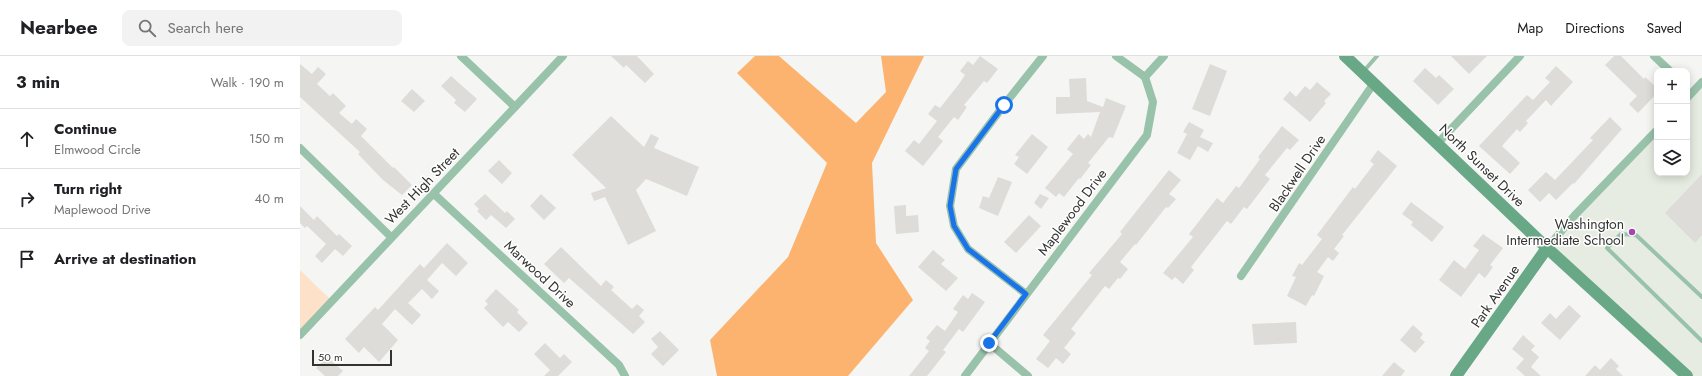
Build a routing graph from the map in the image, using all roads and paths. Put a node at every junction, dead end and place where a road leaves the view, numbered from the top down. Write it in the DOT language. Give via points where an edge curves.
graph roads {
  1 [pos="461,56"];
  2 [pos="563,56"];
  3 [pos="1043,56"];
  4 [pos="1116,56"];
  5 [pos="1164,56"];
  6 [pos="1345,56"];
  7 [pos="1377,56"];
  8 [pos="1520,56"];
  9 [pos="1654,56"];
  10 [pos="1667,68"];
  11 [pos="1362,72"];
  12 [pos="1145,77"];
  13 [pos="1702,82"];
  14 [pos="1374,83"];
  15 [pos="1690,92"];
  16 [pos="515,107"];
  17 [pos="1654,133"];
  18 [pos="1437,144"];
  19 [pos="300,148"];
  20 [pos="434,194"];
  21 [pos="391,237"];
  22 [pos="1547,248"];
  23 [pos="1242,276"];
  24 [pos="1026,294"];
  25 [pos="1702,297"];
  26 [pos="300,335"];
  27 [pos="1702,341"];
  28 [pos="989,343"];
  29 [pos="625,376"];
  30 [pos="965,376"];
  31 [pos="1028,376"];
  32 [pos="1456,376"];
  33 [pos="1687,376"];
  1 -- 16 [label="street"];
  2 -- 16 [label="street, West High Street"];
  3 -- 24 [label="street" via="956,169 950,206 954,226 968,249"];
  4 -- 12 [label="street"];
  5 -- 12 [label="street"];
  6 -- 11 [label="main road, North Sunset Drive"];
  7 -- 11 [label="lane"];
  8 -- 18 [label="street"];
  9 -- 10 [label="street"];
  11 -- 14 [label="main road, North Sunset Drive"];
  12 -- 24 [label="street, Maplewood Drive" via="1153,102 1147,135"];
  13 -- 15 [label="street"];
  14 -- 18 [label="main road, North Sunset Drive"];
  14 -- 23 [label="street, Blackwell Drive"];
  16 -- 20 [label="street, West High Street"];
  17 -- 22 [label="street, Park Avenue"];
  18 -- 22 [label="main road, North Sunset Drive"];
  19 -- 21 [label="street"];
  20 -- 21 [label="street, West High Street"];
  20 -- 29 [label="street, Marwood Drive" via="619,365"];
  21 -- 26 [label="street, West High Street"];
  22 -- 32 [label="main road, Park Avenue"];
  22 -- 33 [label="main road, North Sunset Drive"];
  24 -- 28 [label="street, Maplewood Drive"];
  25 -- 27 [label="lane" via="1636,235 1621,234 1607,248"];
  28 -- 30 [label="street, Maplewood Drive"];
  28 -- 31 [label="street"];
}
